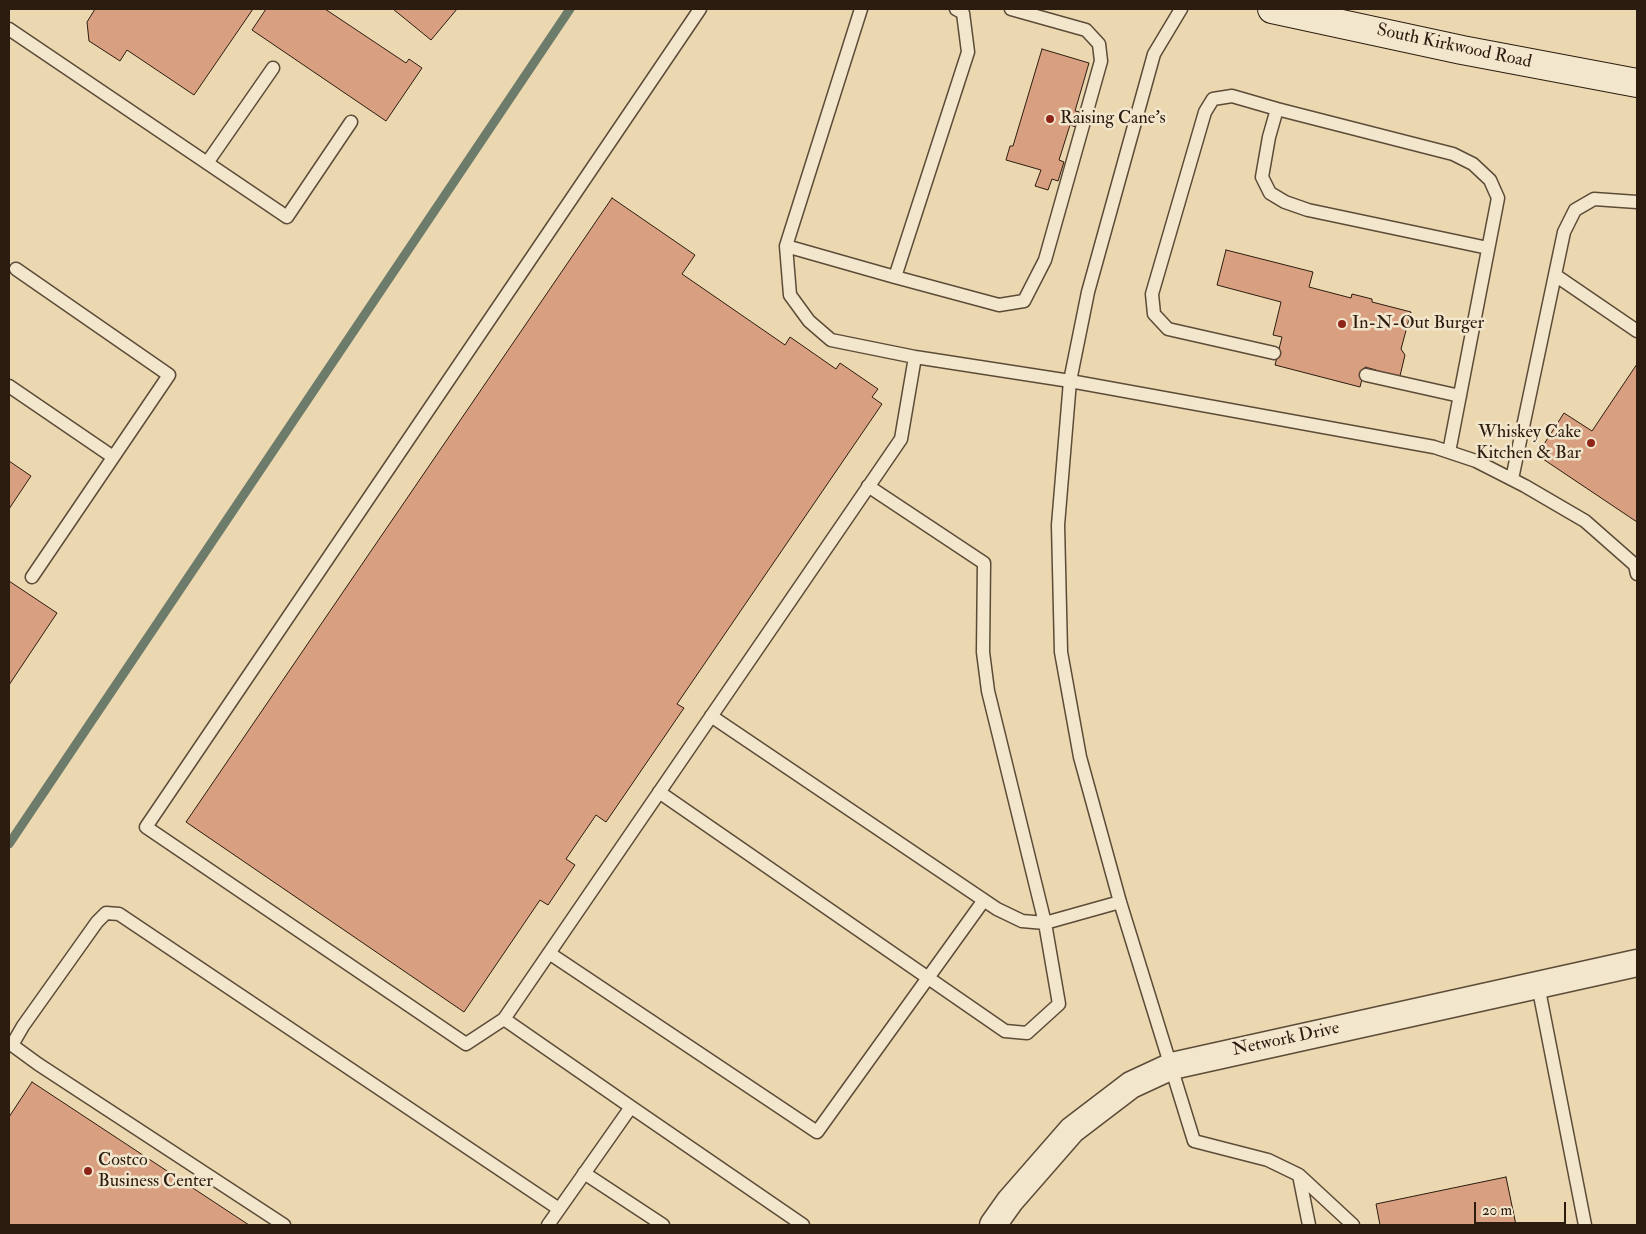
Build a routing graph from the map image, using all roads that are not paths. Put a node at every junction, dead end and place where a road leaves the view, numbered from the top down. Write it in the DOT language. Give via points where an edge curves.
graph roads {
  1 [pos="700,9"];
  2 [pos="861,9"];
  3 [pos="1011,9"];
  4 [pos="1181,9"];
  5 [pos="1272,9"];
  6 [pos="963,10"];
  7 [pos="9,29"];
  8 [pos="273,68"];
  9 [pos="1637,83"];
  10 [pos="1277,109"];
  11 [pos="351,122"];
  12 [pos="207,163"];
  13 [pos="1637,202"];
  14 [pos="786,246"];
  15 [pos="1488,248"];
  16 [pos="16,269"];
  17 [pos="1555,275"];
  18 [pos="895,277"];
  19 [pos="1637,331"];
  20 [pos="1274,354"];
  21 [pos="915,357"];
  22 [pos="1366,375"];
  23 [pos="1070,381"];
  24 [pos="9,386"];
  25 [pos="1460,396"];
  26 [pos="1449,452"];
  27 [pos="113,457"];
  28 [pos="1512,479"];
  29 [pos="868,486"];
  30 [pos="1637,574"];
  31 [pos="32,577"];
  32 [pos="711,716"];
  33 [pos="659,792"];
  34 [pos="984,900"];
  35 [pos="1120,902"];
  36 [pos="1045,922"];
  37 [pos="549,953"];
  38 [pos="1637,963"];
  39 [pos="929,977"];
  40 [pos="1538,985"];
  41 [pos="504,1019"];
  42 [pos="10,1046"];
  43 [pos="1172,1066"];
  44 [pos="631,1106"];
  45 [pos="584,1173"];
  46 [pos="1298,1174"];
  47 [pos="559,1209"];
  48 [pos="284,1225"];
  49 [pos="548,1225"];
  50 [pos="663,1225"];
  51 [pos="803,1225"];
  52 [pos="993,1225"];
  53 [pos="1309,1225"];
  54 [pos="1353,1225"];
  55 [pos="1586,1225"];
  1 -- 41 [label="lane" via="146,827 466,1044"];
  2 -- 14 [label="lane"];
  3 -- 18 [label="lane" via="1086,30 1100,44 1101,61 1045,260 1024,301 999,305"];
  4 -- 23 [label="lane" via="1154,54 1088,292"];
  5 -- 9 [label="main road, South Kirkwood Road"];
  6 -- 18 [label="lane" via="968,52"];
  7 -- 12 [label="lane"];
  8 -- 12 [label="lane"];
  10 -- 15 [label="lane" via="1453,154 1473,164 1490,180 1498,198"];
  10 -- 15 [label="lane" via="1262,177 1270,193 1308,210"];
  10 -- 20 [label="lane" via="1232,96 1213,99 1205,112 1152,294 1154,314 1168,329"];
  11 -- 12 [label="lane" via="287,216"];
  13 -- 17 [label="lane" via="1594,199 1575,210 1564,232"];
  14 -- 18 [label="lane"];
  14 -- 21 [label="lane" via="790,295 809,321 831,340"];
  15 -- 25 [label="lane"];
  16 -- 27 [label="lane" via="169,375"];
  17 -- 19 [label="lane"];
  17 -- 28 [label="lane"];
  21 -- 23 [label="lane"];
  21 -- 29 [label="lane" via="900,439"];
  22 -- 25 [label="lane"];
  23 -- 26 [label="lane"];
  23 -- 35 [label="lane" via="1058,525 1061,652 1080,757"];
  24 -- 27 [label="lane"];
  25 -- 26 [label="lane"];
  26 -- 28 [label="lane"];
  27 -- 31 [label="lane"];
  28 -- 30 [label="lane" via="1585,521 1635,565"];
  29 -- 32 [label="lane"];
  29 -- 36 [label="lane" via="984,563 983,652 988,691"];
  32 -- 33 [label="lane"];
  32 -- 34 [label="lane"];
  33 -- 37 [label="lane"];
  33 -- 39 [label="lane"];
  34 -- 36 [label="lane" via="1022,921"];
  34 -- 39 [label="lane"];
  35 -- 36 [label="lane"];
  35 -- 43 [label="lane"];
  36 -- 39 [label="lane" via="1059,1004 1027,1033 1005,1031"];
  37 -- 39 [label="lane" via="817,1132"];
  37 -- 41 [label="lane"];
  38 -- 40 [label="street, Network Drive"];
  40 -- 43 [label="street, Network Drive"];
  40 -- 55 [label="lane"];
  41 -- 44 [label="lane"];
  42 -- 47 [label="lane" via="97,922 106,913 119,914"];
  42 -- 48 [label="lane"];
  43 -- 46 [label="lane" via="1194,1141 1268,1160"];
  43 -- 52 [label="street, Network Drive" via="1131,1085 1072,1130"];
  44 -- 45 [label="lane"];
  44 -- 51 [label="lane"];
  45 -- 47 [label="lane"];
  45 -- 50 [label="lane"];
  46 -- 53 [label="lane"];
  46 -- 54 [label="lane"];
  47 -- 49 [label="lane"];
}
